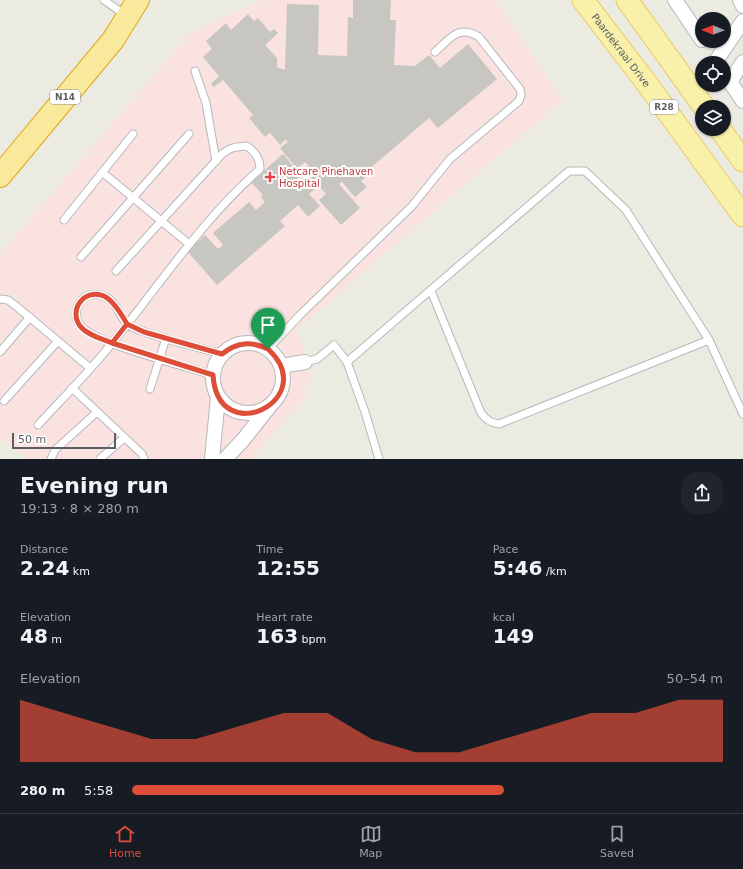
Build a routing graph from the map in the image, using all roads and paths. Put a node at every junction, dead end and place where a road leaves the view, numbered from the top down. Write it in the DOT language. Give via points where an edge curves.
graph roads {
  1 [pos="104,0"];
  2 [pos="583,0"];
  3 [pos="626,0"];
  4 [pos="675,0"];
  5 [pos="740,0"];
  6 [pos="743,6"];
  7 [pos="133,9"];
  8 [pos="743,21"];
  9 [pos="695,30"];
  10 [pos="434,52"];
  11 [pos="721,56"];
  12 [pos="743,62"];
  13 [pos="195,71"];
  14 [pos="731,73"];
  15 [pos="731,83"];
  16 [pos="699,100"];
  17 [pos="743,101"];
  18 [pos="133,134"];
  19 [pos="189,134"];
  20 [pos="725,136"];
  21 [pos="216,161"];
  22 [pos="743,161"];
  23 [pos="102,172"];
  24 [pos="0,176"];
  25 [pos="133,197"];
  26 [pos="743,216"];
  27 [pos="64,220"];
  28 [pos="161,220"];
  29 [pos="189,244"];
  30 [pos="81,257"];
  31 [pos="116,271"];
  32 [pos="431,291"];
  33 [pos="0,299"];
  34 [pos="30,318"];
  35 [pos="127,324"];
  36 [pos="166,338"];
  37 [pos="709,340"];
  38 [pos="58,341"];
  39 [pos="112,343"];
  40 [pos="268,349"];
  41 [pos="0,352"];
  42 [pos="222,354"];
  43 [pos="160,358"];
  44 [pos="305,362"];
  45 [pos="347,362"];
  46 [pos="281,366"];
  47 [pos="90,368"];
  48 [pos="213,375"];
  49 [pos="72,388"];
  50 [pos="150,389"];
  51 [pos="218,397"];
  52 [pos="4,401"];
  53 [pos="269,407"];
  54 [pos="97,412"];
  55 [pos="743,414"];
  56 [pos="38,425"];
  57 [pos="124,438"];
  58 [pos="51,459"];
  59 [pos="100,459"];
  60 [pos="144,459"];
  61 [pos="212,459"];
  62 [pos="225,459"];
  63 [pos="379,459"];
  1 -- 7 [label="lane"];
  2 -- 26 [label="main road, Paardekraal Drive / R28"];
  3 -- 16 [label="main road"];
  4 -- 9 [label="street"];
  5 -- 6 [label="street"];
  7 -- 24 [label="highway, N14" via="113,40"];
  8 -- 11 [label="street"];
  10 -- 40 [label="lane" via="457,33 472,32 479,37 520,89 519,101 450,159 412,206"];
  12 -- 14 [label="street"];
  13 -- 21 [label="lane" via="206,103"];
  15 -- 17 [label="street"];
  18 -- 23 [label="lane"];
  19 -- 25 [label="lane"];
  20 -- 22 [label="main road"];
  21 -- 28 [label="lane"];
  21 -- 29 [label="lane" via="228,149 247,146 258,156 260,169"];
  23 -- 25 [label="lane"];
  23 -- 27 [label="lane"];
  25 -- 28 [label="lane"];
  25 -- 30 [label="lane"];
  28 -- 29 [label="lane"];
  28 -- 31 [label="lane"];
  29 -- 35 [label="lane"];
  32 -- 37 [label="lane" via="482,413 493,423 499,424"];
  32 -- 37 [label="lane" via="570,171 580,170 591,174 626,210"];
  32 -- 45 [label="lane"];
  33 -- 34 [label="lane" via="8,300"];
  34 -- 38 [label="lane"];
  34 -- 41 [label="lane"];
  35 -- 36 [label="lane"];
  35 -- 39 [label="lane"];
  35 -- 39 [label="lane" via="113,303 104,296 92,294 83,297 76,315 80,325 90,334"];
  36 -- 42 [label="lane"];
  36 -- 43 [label="lane"];
  37 -- 55 [label="lane"];
  38 -- 47 [label="lane"];
  38 -- 52 [label="lane"];
  39 -- 43 [label="lane"];
  39 -- 47 [label="lane"];
  40 -- 42 [label="street" via="254,344 239,344"];
  40 -- 46 [label="street" via="276,356"];
  42 -- 48 [label="street"];
  43 -- 48 [label="lane"];
  43 -- 50 [label="lane"];
  44 -- 45 [label="lane" via="317,359 334,345"];
  44 -- 46 [label="street"];
  45 -- 63 [label="lane"];
  46 -- 53 [label="street" via="284,376 282,388"];
  47 -- 49 [label="lane"];
  48 -- 51 [label="street"];
  49 -- 54 [label="lane"];
  49 -- 56 [label="lane"];
  51 -- 53 [label="street" via="236,412 247,414"];
  51 -- 61 [label="street"];
  53 -- 62 [label="street"];
  54 -- 57 [label="lane"];
  54 -- 58 [label="lane" via="56,450"];
  57 -- 59 [label="lane"];
  57 -- 60 [label="lane"];
}
